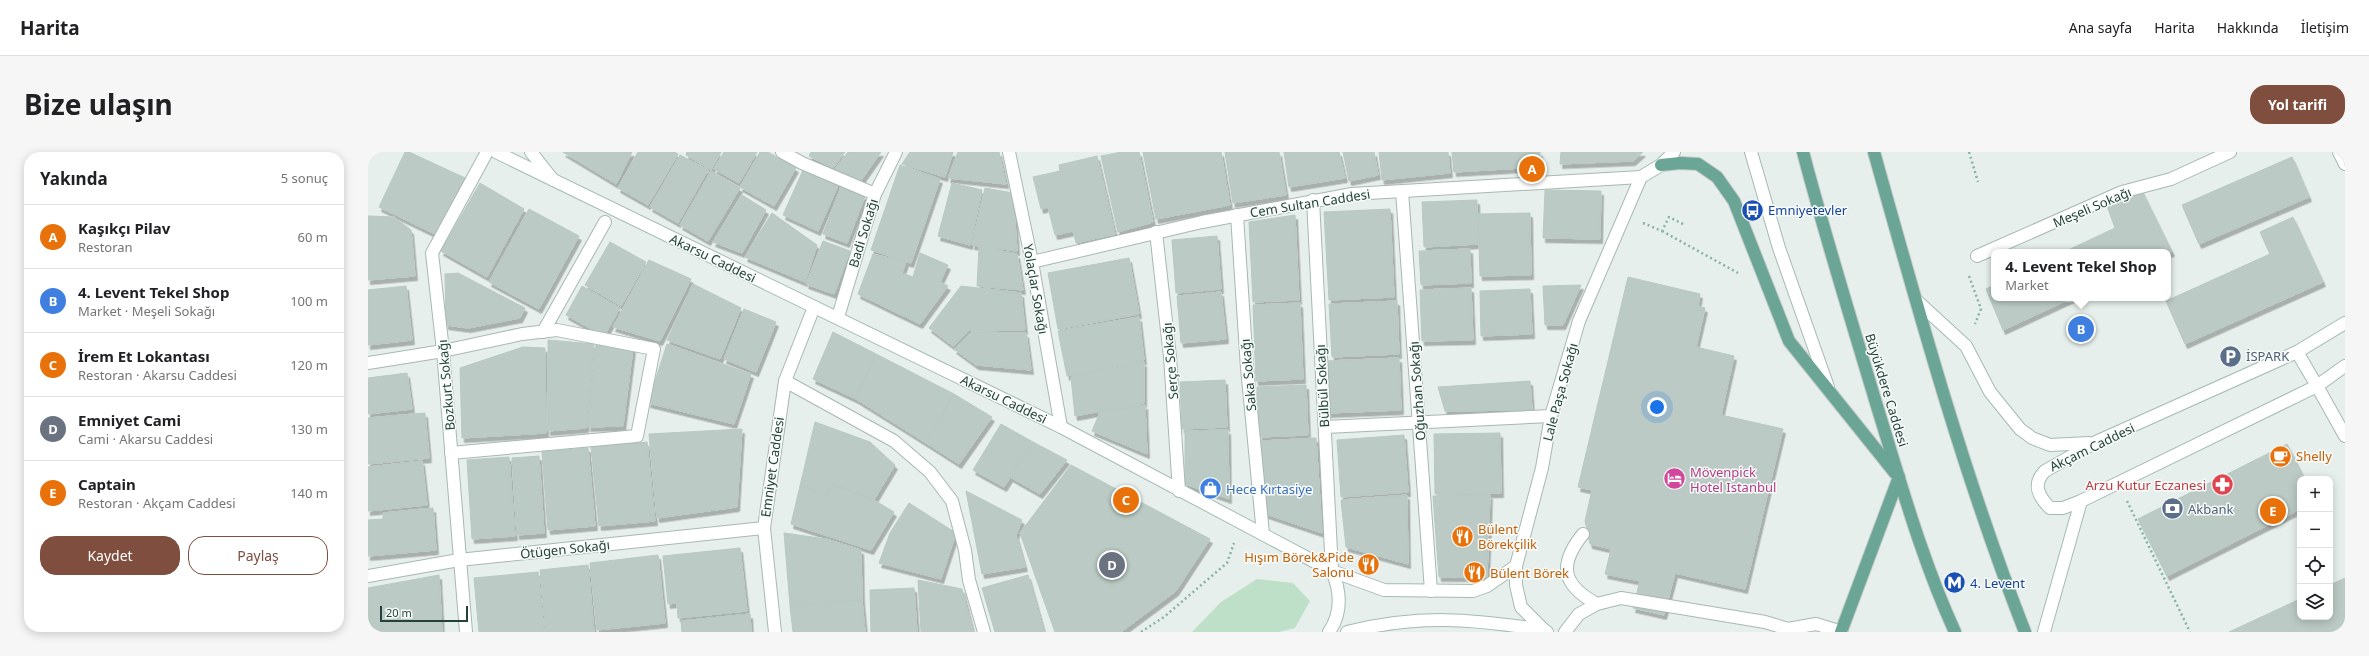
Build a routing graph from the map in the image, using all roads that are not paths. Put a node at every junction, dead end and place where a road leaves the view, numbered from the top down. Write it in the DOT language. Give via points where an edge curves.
graph roads {
  1 [pos="487,152"];
  2 [pos="496,152"];
  3 [pos="531,152"];
  4 [pos="782,152"];
  5 [pos="896,152"];
  6 [pos="1009,152"];
  7 [pos="1674,152"];
  8 [pos="1751,152"];
  9 [pos="1803,152"];
  10 [pos="1874,152"];
  11 [pos="2230,152"];
  12 [pos="2339,152"];
  13 [pos="2345,164"];
  14 [pos="1661,165"];
  15 [pos="1642,177"];
  16 [pos="553,180"];
  17 [pos="1402,191"];
  18 [pos="875,194"];
  19 [pos="1313,200"];
  20 [pos="1237,215"];
  21 [pos="605,222"];
  22 [pos="1156,232"];
  23 [pos="1993,249"];
  24 [pos="1991,250"];
  25 [pos="1977,256"];
  26 [pos="1032,262"];
  27 [pos="1917,301"];
  28 [pos="814,307"];
  29 [pos="838,317"];
  30 [pos="2345,323"];
  31 [pos="543,332"];
  32 [pos="443,351"];
  33 [pos="2297,352"];
  34 [pos="368,363"];
  35 [pos="2345,366"];
  36 [pos="785,381"];
  37 [pos="2317,386"];
  38 [pos="1828,387"];
  39 [pos="1551,416"];
  40 [pos="1419,424"];
  41 [pos="1061,427"];
  42 [pos="1325,427"];
  43 [pos="2345,436"];
  44 [pos="2096,442"];
  45 [pos="451,453"];
  46 [pos="1899,477"];
  47 [pos="1179,491"];
  48 [pos="2081,501"];
  49 [pos="764,528"];
  50 [pos="1263,534"];
  51 [pos="1583,534"];
  52 [pos="459,560"];
  53 [pos="1516,566"];
  54 [pos="1332,571"];
  55 [pos="368,576"];
  56 [pos="1431,591"];
  57 [pos="1596,604"];
  58 [pos="1546,631"];
  59 [pos="466,632"];
  60 [pos="775,632"];
  61 [pos="984,632"];
  62 [pos="1329,632"];
  63 [pos="1347,632"];
  64 [pos="1565,632"];
  65 [pos="1842,632"];
  66 [pos="1954,632"];
  67 [pos="2025,632"];
  68 [pos="2044,632"];
  1 -- 32 [label="street, Bozkurt Sokağı" via="432,253"];
  2 -- 16 [label="street, Akarsu Caddesi"];
  3 -- 16 [label="street"];
  4 -- 18 [label="street"];
  5 -- 18 [label="street, Badi Sokağı"];
  6 -- 26 [label="street, Yolaçlar Sokağı"];
  7 -- 14 [label="street"];
  8 -- 38 [label="street" via="1779,248"];
  9 -- 46 [label="main road, Büyükdere Caddesi"];
  10 -- 27 [label="main road"];
  11 -- 23 [label="street, Meşeli Sokağı" via="2171,179 2122,192"];
  12 -- 13 [label="street"];
  14 -- 15 [label="street"];
  14 -- 38 [label="main road" via="1698,164 1717,177 1734,202 1789,341"];
  15 -- 17 [label="street, Cem Sultan Caddesi"];
  15 -- 39 [label="street, Lale Paşa Sokağı" via="1579,321"];
  16 -- 28 [label="street, Akarsu Caddesi"];
  17 -- 19 [label="street, Cem Sultan Caddesi" via="1352,194"];
  17 -- 40 [label="street, Oğuzhan Sokağı"];
  18 -- 29 [label="street, Badi Sokağı"];
  19 -- 20 [label="street, Cem Sultan Caddesi"];
  19 -- 42 [label="street, Bülbül Sokağı"];
  20 -- 22 [label="street, Cem Sultan Caddesi"];
  20 -- 50 [label="street, Saka Sokağı" via="1247,368"];
  21 -- 31 [label="street"];
  22 -- 26 [label="street, Cem Sultan Caddesi"];
  22 -- 47 [label="street, Serçe Sokağı" via="1170,357"];
  24 -- 25 [label="street, Meşeli Sokağı"];
  26 -- 41 [label="street, Yolaçlar Sokağı"];
  27 -- 44 [label="street" via="1966,346 1990,392 2020,429 2050,446"];
  27 -- 67 [label="main road" via="1992,544"];
  28 -- 29 [label="street, Akarsu Caddesi"];
  28 -- 36 [label="street, Emniyet Caddesi"];
  29 -- 41 [label="street, Akarsu Caddesi"];
  30 -- 33 [label="street, Akçam Caddesi"];
  31 -- 32 [label="street"];
  31 -- 45 [label="street" via="557,330 654,349 637,436"];
  32 -- 34 [label="street"];
  32 -- 45 [label="street, Bozkurt Sokağı"];
  33 -- 37 [label="street"];
  33 -- 44 [label="street, Akçam Caddesi"];
  35 -- 37 [label="street, Akçam Caddesi"];
  36 -- 49 [label="street, Emniyet Caddesi"];
  36 -- 61 [label="street" via="894,441 930,472 952,501 965,550 969,580"];
  37 -- 43 [label="street"];
  37 -- 48 [label="street, Akçam Caddesi"];
  38 -- 46 [label="main road"];
  39 -- 40 [label="street"];
  39 -- 53 [label="street, Lale Paşa Sokağı" via="1536,495"];
  40 -- 42 [label="street"];
  40 -- 56 [label="street, Oğuzhan Sokağı"];
  41 -- 47 [label="street, Akarsu Caddesi"];
  42 -- 54 [label="street, Bülbül Sokağı"];
  44 -- 48 [label="street, Akçam Caddesi" via="2045,470 2038,477 2037,489 2041,499 2050,508 2063,508"];
  45 -- 52 [label="street, Bozkurt Sokağı"];
  46 -- 65 [label="main road"];
  46 -- 66 [label="main road, Büyükdere Caddesi" via="1923,554"];
  47 -- 50 [label="street, Akarsu Caddesi"];
  48 -- 68 [label="street"];
  49 -- 52 [label="street, Ötügen Sokağı"];
  49 -- 60 [label="street, Emniyet Caddesi"];
  50 -- 54 [label="street, Akarsu Caddesi"];
  51 -- 57 [label="street" via="1567,561 1568,576 1579,594"];
  52 -- 55 [label="street, Ötügen Sokağı"];
  52 -- 59 [label="street, Bozkurt Sokağı"];
  53 -- 56 [label="street, Akarsu Caddesi" via="1487,586 1473,591"];
  53 -- 58 [label="street, Lale Paşa Sokağı" via="1516,585 1522,606"];
  54 -- 56 [label="street, Akarsu Caddesi" via="1384,590"];
  54 -- 62 [label="street, Bülbül Sokağı" via="1340,598 1338,612"];
  57 -- 64 [label="street" via="1579,614"];
  57 -- 65 [label="street" via="1621,598 1765,622 1788,629 1816,624"];
  58 -- 63 [label="street" via="1476,620 1426,619 1378,624"];
}
